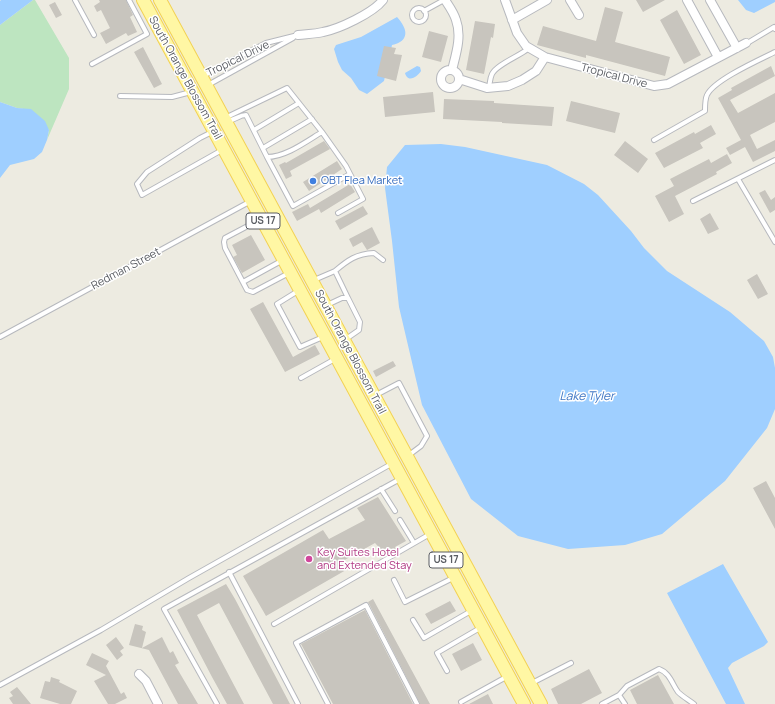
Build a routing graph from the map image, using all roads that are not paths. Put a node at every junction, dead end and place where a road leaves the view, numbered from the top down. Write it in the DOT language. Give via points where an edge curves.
graph roads {
  1 [pos="75,0"];
  2 [pos="129,0"];
  3 [pos="143,0"];
  4 [pos="160,0"];
  5 [pos="383,0"];
  6 [pos="444,0"];
  7 [pos="504,0"];
  8 [pos="547,0"];
  9 [pos="570,0"];
  10 [pos="687,0"];
  11 [pos="710,0"];
  12 [pos="424,11"];
  13 [pos="579,15"];
  14 [pos="512,20"];
  15 [pos="158,28"];
  16 [pos="775,29"];
  17 [pos="147,34"];
  18 [pos="94,35"];
  19 [pos="298,35"];
  20 [pos="748,42"];
  21 [pos="529,48"];
  22 [pos="737,48"];
  23 [pos="775,52"];
  24 [pos="544,57"];
  25 [pos="718,58"];
  26 [pos="92,64"];
  27 [pos="181,69"];
  28 [pos="452,70"];
  29 [pos="459,79"];
  30 [pos="204,82"];
  31 [pos="489,88"];
  32 [pos="193,92"];
  33 [pos="120,96"];
  34 [pos="299,103"];
  35 [pos="312,119"];
  36 [pos="225,121"];
  37 [pos="254,130"];
  38 [pos="214,131"];
  39 [pos="322,132"];
  40 [pos="654,140"];
  41 [pos="263,148"];
  42 [pos="224,149"];
  43 [pos="268,157"];
  44 [pos="775,160"];
  45 [pos="350,174"];
  46 [pos="738,179"];
  47 [pos="252,201"];
  48 [pos="693,201"];
  49 [pos="338,213"];
  50 [pos="261,218"];
  51 [pos="278,218"];
  52 [pos="775,242"];
  53 [pos="284,260"];
  54 [pos="383,260"];
  55 [pos="335,271"];
  56 [pos="290,272"];
  57 [pos="312,280"];
  58 [pos="243,282"];
  59 [pos="300,290"];
  60 [pos="348,298"];
  61 [pos="325,306"];
  62 [pos="325,336"];
  63 [pos="0,337"];
  64 [pos="344,340"];
  65 [pos="337,358"];
  66 [pos="301,378"];
  67 [pos="374,396"];
  68 [pos="380,437"];
  69 [pos="407,456"];
  70 [pos="394,462"];
  71 [pos="402,478"];
  72 [pos="381,489"];
  73 [pos="429,496"];
  74 [pos="394,512"];
  75 [pos="400,520"];
  76 [pos="432,533"];
  77 [pos="414,543"];
  78 [pos="229,572"];
  79 [pos="455,577"];
  80 [pos="394,580"];
  81 [pos="473,609"];
  82 [pos="413,620"];
  83 [pos="274,624"];
  84 [pos="482,627"];
  85 [pos="571,663"];
  86 [pos="448,671"];
  87 [pos="139,674"];
  88 [pos="509,676"];
  89 [pos="530,684"];
  90 [pos="0,685"];
  91 [pos="619,695"];
  92 [pos="461,702"];
  93 [pos="158,704"];
  94 [pos="217,704"];
  95 [pos="298,704"];
  96 [pos="328,704"];
  97 [pos="417,704"];
  98 [pos="524,704"];
  99 [pos="541,704"];
  100 [pos="602,704"];
  101 [pos="624,704"];
  102 [pos="694,704"];
  1 -- 18 [label="lane"];
  2 -- 17 [label="lane"];
  3 -- 15 [label="main road, South Orange Blossom Trail / US 17"];
  4 -- 30 [label="main road, South Orange Blossom Trail / US 17"];
  5 -- 19 [label="street, Tropical Drive" via="360,18 324,32"];
  6 -- 12 [label="lane"];
  6 -- 28 [label="street" via="456,20 458,31 459,43"];
  7 -- 14 [label="street, Tropical Drive"];
  8 -- 14 [label="street"];
  9 -- 13 [label="street"];
  10 -- 25 [label="street"];
  11 -- 22 [label="street"];
  14 -- 21 [label="street, Tropical Drive" via="517,33"];
  15 -- 17 [label="lane"];
  15 -- 27 [label="main road, South Orange Blossom Trail / US 17"];
  16 -- 20 [label="lane" via="774,27"];
  17 -- 26 [label="lane"];
  19 -- 30 [label="lane, Tropical Drive"];
  19 -- 30 [label="lane, Tropical Drive" via="266,43"];
  20 -- 22 [label="street, Tropical Drive"];
  21 -- 24 [label="street, Tropical Drive"];
  21 -- 31 [label="lane" via="497,68 492,73"];
  22 -- 25 [label="street, Tropical Drive"];
  23 -- 40 [label="lane" via="711,88 706,96 705,111"];
  24 -- 25 [label="street, Tropical Drive" via="654,86 668,84"];
  24 -- 31 [label="street" via="536,71 522,80 508,86"];
  27 -- 30 [label="main road" via="191,82 198,86"];
  27 -- 32 [label="main road, South Orange Blossom Trail / US 17"];
  28 -- 29 [label="street" via="457,73"];
  28 -- 29 [label="street" via="444,72 441,78 443,84 453,87"];
  29 -- 31 [label="street"];
  30 -- 36 [label="main road, South Orange Blossom Trail / US 17"];
  32 -- 33 [label="lane" via="172,97"];
  32 -- 38 [label="main road, South Orange Blossom Trail / US 17"];
  34 -- 35 [label="lane"];
  34 -- 36 [label="lane" via="286,88 229,116"];
  34 -- 37 [label="lane"];
  35 -- 39 [label="lane"];
  35 -- 41 [label="lane"];
  36 -- 37 [label="lane" via="246,115"];
  36 -- 51 [label="main road, South Orange Blossom Trail / US 17"];
  37 -- 41 [label="lane"];
  38 -- 42 [label="main road, South Orange Blossom Trail / US 17"];
  38 -- 42 [label="lane" via="147,172 137,184 142,195"];
  39 -- 43 [label="lane" via="283,154"];
  39 -- 45 [label="lane"];
  41 -- 43 [label="lane"];
  42 -- 47 [label="main road, South Orange Blossom Trail / US 17"];
  43 -- 45 [label="lane" via="293,206"];
  44 -- 46 [label="lane"];
  45 -- 49 [label="lane" via="363,199"];
  46 -- 48 [label="lane"];
  46 -- 52 [label="lane"];
  47 -- 50 [label="main road, South Orange Blossom Trail / US 17"];
  47 -- 51 [label="main road" via="267,207"];
  47 -- 63 [label="lane, Redman Street"];
  50 -- 53 [label="main road, South Orange Blossom Trail / US 17"];
  50 -- 58 [label="lane" via="225,238 225,248"];
  51 -- 57 [label="main road, South Orange Blossom Trail / US 17"];
  53 -- 56 [label="main road, South Orange Blossom Trail / US 17"];
  53 -- 58 [label="lane"];
  54 -- 55 [label="lane" via="374,253 360,254"];
  55 -- 57 [label="lane"];
  55 -- 60 [label="lane"];
  56 -- 58 [label="lane" via="253,292 248,290"];
  56 -- 59 [label="main road, South Orange Blossom Trail / US 17"];
  57 -- 61 [label="main road, South Orange Blossom Trail / US 17"];
  59 -- 62 [label="main road, South Orange Blossom Trail / US 17"];
  59 -- 62 [label="lane" via="277,304 300,347"];
  60 -- 61 [label="lane"];
  60 -- 64 [label="lane" via="360,322 359,330"];
  61 -- 64 [label="main road, South Orange Blossom Trail / US 17"];
  62 -- 65 [label="main road, South Orange Blossom Trail / US 17"];
  64 -- 67 [label="main road, South Orange Blossom Trail / US 17"];
  65 -- 66 [label="lane"];
  65 -- 68 [label="main road, South Orange Blossom Trail / US 17"];
  67 -- 69 [label="main road, South Orange Blossom Trail / US 17"];
  67 -- 69 [label="lane" via="399,383 427,436 422,446"];
  68 -- 69 [label="main road" via="392,451 400,456"];
  68 -- 70 [label="main road, South Orange Blossom Trail / US 17"];
  69 -- 73 [label="main road, South Orange Blossom Trail / US 17"];
  70 -- 71 [label="main road, South Orange Blossom Trail / US 17"];
  70 -- 90 [label="lane"];
  71 -- 72 [label="lane"];
  71 -- 73 [label="main road" via="410,479"];
  71 -- 76 [label="main road, South Orange Blossom Trail / US 17"];
  72 -- 74 [label="lane"];
  72 -- 78 [label="lane"];
  73 -- 89 [label="main road, South Orange Blossom Trail / US 17"];
  75 -- 77 [label="lane"];
  76 -- 77 [label="lane"];
  76 -- 79 [label="main road, South Orange Blossom Trail / US 17"];
  77 -- 83 [label="lane"];
  78 -- 94 [label="lane" via="164,609"];
  78 -- 95 [label="lane"];
  79 -- 80 [label="lane" via="405,602"];
  79 -- 81 [label="main road, South Orange Blossom Trail / US 17"];
  81 -- 82 [label="lane" via="424,638"];
  81 -- 84 [label="main road, South Orange Blossom Trail / US 17"];
  84 -- 86 [label="lane" via="437,653"];
  84 -- 88 [label="main road, South Orange Blossom Trail / US 17"];
  85 -- 89 [label="lane"];
  87 -- 93 [label="street"];
  88 -- 92 [label="lane"];
  88 -- 98 [label="main road, South Orange Blossom Trail / US 17"];
  89 -- 99 [label="main road, South Orange Blossom Trail / US 17"];
  91 -- 100 [label="lane"];
  91 -- 101 [label="lane"];
  91 -- 102 [label="lane" via="627,686 659,669 668,675 682,697"];
  96 -- 97 [label="lane" via="296,643 366,606"];
}
